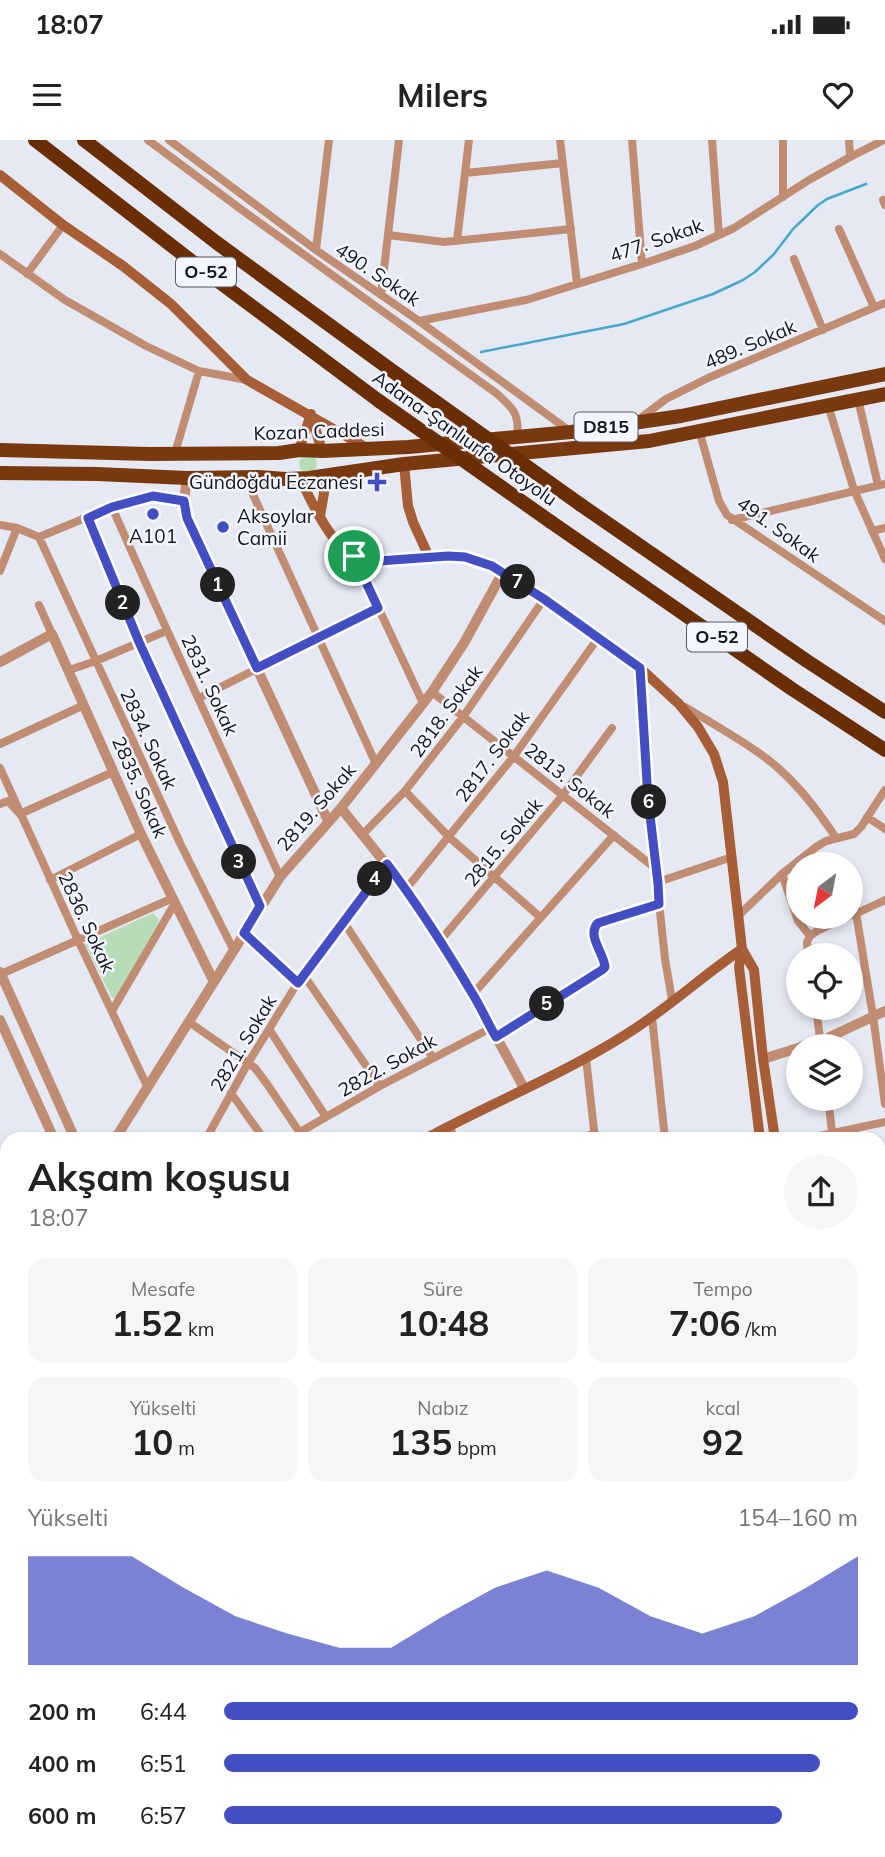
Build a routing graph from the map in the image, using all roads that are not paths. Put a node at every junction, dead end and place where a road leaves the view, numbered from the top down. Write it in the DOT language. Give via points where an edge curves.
graph roads {
  1 [pos="35,140"];
  2 [pos="83,140"];
  3 [pos="148,140"];
  4 [pos="169,140"];
  5 [pos="322,140"];
  6 [pos="329,140"];
  7 [pos="399,140"];
  8 [pos="469,140"];
  9 [pos="560,140"];
  10 [pos="632,140"];
  11 [pos="712,140"];
  12 [pos="783,140"];
  13 [pos="849,140"];
  14 [pos="884,140"];
  15 [pos="179,144"];
  16 [pos="849,157"];
  17 [pos="563,163"];
  18 [pos="465,173"];
  19 [pos="0,175"];
  20 [pos="783,197"];
  21 [pos="63,225"];
  22 [pos="571,229"];
  23 [pos="839,229"];
  24 [pos="388,235"];
  25 [pos="719,235"];
  26 [pos="457,241"];
  27 [pos="316,250"];
  28 [pos="0,254"];
  29 [pos="794,259"];
  30 [pos="642,264"];
  31 [pos="27,274"];
  32 [pos="577,283"];
  33 [pos="381,295"];
  34 [pos="885,303"];
  35 [pos="874,307"];
  36 [pos="419,321"];
  37 [pos="823,330"];
  38 [pos="198,371"];
  39 [pos="885,374"];
  40 [pos="247,380"];
  41 [pos="885,394"];
  42 [pos="858,399"];
  43 [pos="828,405"];
  44 [pos="311,414"];
  45 [pos="633,424"];
  46 [pos="699,430"];
  47 [pos="571,432"];
  48 [pos="517,437"];
  49 [pos="367,448"];
  50 [pos="0,450"];
  51 [pos="299,450"];
  52 [pos="322,451"];
  53 [pos="175,453"];
  54 [pos="404,464"];
  55 [pos="0,473"];
  56 [pos="155,477"];
  57 [pos="245,477"];
  58 [pos="311,477"];
  59 [pos="187,478"];
  60 [pos="882,484"];
  61 [pos="854,490"];
  62 [pos="153,496"];
  63 [pos="184,501"];
  64 [pos="112,507"];
  65 [pos="320,516"];
  66 [pos="88,518"];
  67 [pos="732,520"];
  68 [pos="0,525"];
  69 [pos="17,528"];
  70 [pos="885,528"];
  71 [pos="872,531"];
  72 [pos="39,537"];
  73 [pos="354,556"];
  74 [pos="429,557"];
  75 [pos="885,559"];
  76 [pos="0,570"];
  77 [pos="503,572"];
  78 [pos="544,599"];
  79 [pos="39,605"];
  80 [pos="378,608"];
  81 [pos="885,621"];
  82 [pos="166,631"];
  83 [pos="52,634"];
  84 [pos="317,638"];
  85 [pos="598,638"];
  86 [pos="139,642"];
  87 [pos="96,661"];
  88 [pos="0,662"];
  89 [pos="257,668"];
  90 [pos="640,668"];
  91 [pos="69,670"];
  92 [pos="432,692"];
  93 [pos="199,698"];
  94 [pos="423,703"];
  95 [pos="679,704"];
  96 [pos="84,705"];
  97 [pos="885,712"];
  98 [pos="463,717"];
  99 [pos="612,728"];
  100 [pos="0,744"];
  101 [pos="885,750"];
  102 [pos="514,756"];
  103 [pos="376,764"];
  104 [pos="0,768"];
  105 [pos="113,772"];
  106 [pos="405,791"];
  107 [pos="883,793"];
  108 [pos="563,795"];
  109 [pos="0,804"];
  110 [pos="341,808"];
  111 [pos="20,814"];
  112 [pos="867,817"];
  113 [pos="328,821"];
  114 [pos="885,829"];
  115 [pos="141,834"];
  116 [pos="363,834"];
  117 [pos="614,835"];
  118 [pos="449,837"];
  119 [pos="836,838"];
  120 [pos="732,857"];
  121 [pos="387,864"];
  122 [pos="655,868"];
  123 [pos="782,874"];
  124 [pos="280,877"];
  125 [pos="494,878"];
  126 [pos="50,880"];
  127 [pos="658,883"];
  128 [pos="406,889"];
  129 [pos="174,900"];
  130 [pos="885,900"];
  131 [pos="659,904"];
  132 [pos="260,906"];
  133 [pos="863,910"];
  134 [pos="739,915"];
  135 [pos="540,917"];
  136 [pos="343,921"];
  137 [pos="821,929"];
  138 [pos="854,929"];
  139 [pos="244,933"];
  140 [pos="810,936"];
  141 [pos="78,940"];
  142 [pos="440,941"];
  143 [pos="807,943"];
  144 [pos="742,949"];
  145 [pos="234,951"];
  146 [pos="1,973"];
  147 [pos="303,974"];
  148 [pos="214,982"];
  149 [pos="298,983"];
  150 [pos="473,994"];
  151 [pos="672,1000"];
  152 [pos="112,1011"];
  153 [pos="885,1011"];
  154 [pos="873,1016"];
  155 [pos="652,1017"];
  156 [pos="0,1020"];
  157 [pos="188,1022"];
  158 [pos="269,1029"];
  159 [pos="493,1032"];
  160 [pos="840,1034"];
  161 [pos="4,1044"];
  162 [pos="786,1052"];
  163 [pos="433,1058"];
  164 [pos="586,1058"];
  165 [pos="763,1059"];
  166 [pos="248,1063"];
  167 [pos="380,1086"];
  168 [pos="148,1088"];
  169 [pos="524,1088"];
  170 [pos="231,1093"];
  171 [pos="885,1104"];
  172 [pos="829,1111"];
  173 [pos="326,1117"];
  174 [pos="885,1122"];
  175 [pos="449,1126"];
  176 [pos="211,1131"];
  177 [pos="50,1132"];
  178 [pos="72,1132"];
  179 [pos="120,1132"];
  180 [pos="259,1132"];
  181 [pos="299,1132"];
  182 [pos="307,1132"];
  183 [pos="438,1132"];
  184 [pos="452,1132"];
  185 [pos="595,1132"];
  186 [pos="664,1132"];
  187 [pos="759,1132"];
  188 [pos="774,1132"];
  189 [pos="831,1132"];
  190 [pos="850,1132"];
  1 -- 101 [label="highway, Adana-Şanlıurfa Otoyolu / O-52, bridge" via="379,401"];
  2 -- 97 [label="highway, Adana-Şanlıurfa Otoyolu / O-52, bridge" via="398,375"];
  3 -- 48 [label="street" via="496,393 516,415"];
  4 -- 15 [label="street, 490. Sokak"];
  5 -- 6 [label="street"];
  6 -- 27 [label="street"];
  7 -- 24 [label="street"];
  8 -- 18 [label="street"];
  9 -- 17 [label="street"];
  10 -- 30 [label="street"];
  11 -- 25 [label="street"];
  12 -- 20 [label="street"];
  13 -- 16 [label="street"];
  14 -- 16 [label="street, 477. Sokak"];
  15 -- 27 [label="street, 490. Sokak"];
  16 -- 20 [label="street, 477. Sokak"];
  17 -- 18 [label="street"];
  17 -- 22 [label="street"];
  18 -- 26 [label="street"];
  19 -- 21 [label="main road"];
  20 -- 25 [label="street, 477. Sokak"];
  21 -- 31 [label="street"];
  21 -- 40 [label="main road" via="172,304"];
  22 -- 26 [label="street"];
  22 -- 32 [label="street"];
  23 -- 35 [label="street"];
  24 -- 26 [label="street"];
  24 -- 33 [label="street"];
  25 -- 30 [label="street, 477. Sokak"];
  27 -- 33 [label="street, 490. Sokak"];
  28 -- 31 [label="street"];
  29 -- 37 [label="street"];
  30 -- 32 [label="street, 477. Sokak"];
  31 -- 38 [label="street" via="146,346"];
  32 -- 36 [label="street, 477. Sokak" via="526,300"];
  33 -- 36 [label="street, 490. Sokak"];
  34 -- 35 [label="street, 489. Sokak"];
  35 -- 37 [label="street, 489. Sokak"];
  36 -- 47 [label="street, 490. Sokak"];
  37 -- 45 [label="street, 489. Sokak" via="708,378 666,399"];
  38 -- 40 [label="street"];
  38 -- 53 [label="street"];
  39 -- 45 [label="highway, Kozan Caddesi / D815"];
  40 -- 44 [label="main road"];
  41 -- 42 [label="highway, Kozan Caddesi / D815"];
  42 -- 43 [label="highway, Kozan Caddesi / D815"];
  42 -- 60 [label="street"];
  43 -- 46 [label="highway, Kozan Caddesi / D815"];
  43 -- 61 [label="street"];
  44 -- 49 [label="main road"];
  44 -- 51 [label="main road"];
  44 -- 52 [label="main road"];
  45 -- 47 [label="highway, Kozan Caddesi / D815"];
  46 -- 54 [label="highway, Kozan Caddesi / D815" via="649,441"];
  46 -- 67 [label="street, 491. Sokak" via="719,501"];
  47 -- 48 [label="highway, Kozan Caddesi / D815"];
  48 -- 49 [label="highway, Kozan Caddesi / D815"];
  49 -- 52 [label="highway, Kozan Caddesi / D815"];
  50 -- 53 [label="highway, Kozan Caddesi / D815"];
  51 -- 52 [label="highway, Kozan Caddesi / D815"];
  51 -- 53 [label="highway, Kozan Caddesi / D815"];
  51 -- 58 [label="highway" via="293,459 294,470"];
  52 -- 58 [label="highway" via="325,460"];
  54 -- 58 [label="highway, Kozan Caddesi / D815"];
  54 -- 74 [label="main road" via="408,506"];
  55 -- 56 [label="highway, Kozan Caddesi / D815"];
  56 -- 59 [label="highway, Kozan Caddesi / D815"];
  56 -- 62 [label="street"];
  57 -- 58 [label="highway, Kozan Caddesi / D815"];
  57 -- 59 [label="highway, Kozan Caddesi / D815"];
  57 -- 84 [label="street"];
  58 -- 65 [label="main road" via="313,504"];
  58 -- 65 [label="main road" via="324,493"];
  59 -- 63 [label="street"];
  60 -- 61 [label="street"];
  61 -- 67 [label="street"];
  61 -- 71 [label="street"];
  62 -- 63 [label="street"];
  62 -- 64 [label="street"];
  63 -- 89 [label="street" via="187,518"];
  64 -- 66 [label="street"];
  64 -- 82 [label="street, 2831. Sokak"];
  65 -- 73 [label="main road" via="345,551"];
  66 -- 72 [label="street"];
  66 -- 86 [label="street"];
  67 -- 81 [label="street, 491. Sokak"];
  68 -- 69 [label="street"];
  69 -- 72 [label="street"];
  69 -- 76 [label="street"];
  70 -- 71 [label="street"];
  71 -- 75 [label="street"];
  72 -- 87 [label="street, 2834. Sokak"];
  73 -- 74 [label="main road" via="370,561"];
  73 -- 80 [label="street"];
  74 -- 77 [label="main road" via="465,557"];
  77 -- 78 [label="main road"];
  77 -- 92 [label="street, 2819. Sokak"];
  78 -- 85 [label="main road"];
  78 -- 98 [label="street, 2818. Sokak"];
  79 -- 83 [label="street, 2835. Sokak"];
  80 -- 84 [label="street"];
  80 -- 94 [label="street"];
  82 -- 86 [label="street"];
  82 -- 93 [label="street, 2831. Sokak"];
  83 -- 88 [label="street"];
  83 -- 91 [label="street, 2835. Sokak"];
  84 -- 89 [label="street"];
  84 -- 103 [label="street"];
  85 -- 90 [label="main road"];
  85 -- 102 [label="street, 2817. Sokak"];
  86 -- 87 [label="street"];
  86 -- 132 [label="street"];
  87 -- 91 [label="street"];
  87 -- 145 [label="street, 2834. Sokak"];
  89 -- 93 [label="street"];
  89 -- 113 [label="street"];
  90 -- 95 [label="main road"];
  90 -- 122 [label="street"];
  91 -- 96 [label="street, 2835. Sokak"];
  92 -- 94 [label="street, 2819. Sokak"];
  92 -- 98 [label="street, 2813. Sokak"];
  93 -- 124 [label="street, 2831. Sokak"];
  94 -- 103 [label="street, 2819. Sokak"];
  95 -- 119 [label="street" via="761,754 809,799"];
  95 -- 120 [label="main road" via="698,727 719,768"];
  96 -- 100 [label="street"];
  96 -- 105 [label="street, 2835. Sokak"];
  98 -- 102 [label="street, 2813. Sokak"];
  98 -- 106 [label="street, 2818. Sokak"];
  99 -- 108 [label="street, 2815. Sokak"];
  102 -- 108 [label="street, 2813. Sokak"];
  102 -- 118 [label="street, 2817. Sokak"];
  103 -- 110 [label="street, 2819. Sokak"];
  104 -- 111 [label="street, 2836. Sokak"];
  105 -- 111 [label="street"];
  105 -- 115 [label="street, 2835. Sokak"];
  106 -- 116 [label="street, 2818. Sokak"];
  106 -- 118 [label="street"];
  107 -- 112 [label="street"];
  108 -- 117 [label="street, 2813. Sokak"];
  108 -- 125 [label="street, 2815. Sokak"];
  109 -- 111 [label="street" via="8,801"];
  110 -- 113 [label="street, 2819. Sokak"];
  110 -- 116 [label="street"];
  111 -- 126 [label="street, 2836. Sokak"];
  112 -- 114 [label="street"];
  112 -- 119 [label="street" via="854,834"];
  113 -- 124 [label="street, 2819. Sokak"];
  115 -- 126 [label="street"];
  115 -- 129 [label="street, 2835. Sokak"];
  116 -- 121 [label="street"];
  117 -- 122 [label="street, 2813. Sokak"];
  117 -- 135 [label="street"];
  118 -- 125 [label="street"];
  118 -- 128 [label="street, 2817. Sokak"];
  119 -- 123 [label="street" via="816,847"];
  120 -- 127 [label="street"];
  120 -- 134 [label="main road"];
  121 -- 128 [label="street"];
  121 -- 136 [label="street, 2821. Sokak"];
  122 -- 127 [label="street"];
  123 -- 134 [label="street"];
  123 -- 140 [label="street" via="798,921"];
  124 -- 132 [label="street, 2819. Sokak"];
  125 -- 135 [label="street"];
  125 -- 142 [label="street, 2815. Sokak"];
  126 -- 141 [label="street, 2836. Sokak"];
  127 -- 131 [label="street"];
  128 -- 142 [label="street"];
  129 -- 141 [label="street"];
  129 -- 148 [label="street, 2835. Sokak"];
  129 -- 152 [label="street"];
  130 -- 133 [label="street"];
  131 -- 151 [label="street"];
  131 -- 159 [label="street, 2822. Sokak" via="594,926 605,967"];
  132 -- 139 [label="street, 2819. Sokak"];
  134 -- 144 [label="main road"];
  135 -- 150 [label="street"];
  136 -- 147 [label="street, 2821. Sokak"];
  136 -- 163 [label="street"];
  137 -- 140 [label="street"];
  138 -- 154 [label="street"];
  139 -- 145 [label="street, 2819. Sokak"];
  139 -- 149 [label="street"];
  140 -- 143 [label="street"];
  141 -- 146 [label="street"];
  141 -- 152 [label="street, 2836. Sokak"];
  142 -- 150 [label="street"];
  144 -- 151 [label="main road"];
  144 -- 165 [label="main road" via="754,970"];
  144 -- 187 [label="main road" via="739,967"];
  145 -- 148 [label="street, 2819. Sokak"];
  146 -- 178 [label="street"];
  147 -- 149 [label="street, 2821. Sokak"];
  147 -- 167 [label="street"];
  148 -- 157 [label="street, 2819. Sokak"];
  149 -- 158 [label="street, 2821. Sokak"];
  150 -- 159 [label="street"];
  151 -- 155 [label="main road"];
  152 -- 168 [label="street, 2836. Sokak"];
  153 -- 154 [label="street"];
  154 -- 160 [label="street"];
  154 -- 171 [label="street"];
  155 -- 164 [label="main road"];
  155 -- 186 [label="street"];
  156 -- 161 [label="street"];
  157 -- 166 [label="street"];
  157 -- 168 [label="street, 2819. Sokak"];
  158 -- 166 [label="street, 2821. Sokak"];
  158 -- 173 [label="street"];
  159 -- 163 [label="street, 2822. Sokak"];
  159 -- 169 [label="street"];
  161 -- 177 [label="street"];
  162 -- 165 [label="street"];
  163 -- 167 [label="street, 2822. Sokak"];
  164 -- 169 [label="main road"];
  164 -- 185 [label="street"];
  165 -- 188 [label="main road"];
  166 -- 170 [label="street, 2821. Sokak"];
  166 -- 181 [label="street"];
  167 -- 173 [label="street, 2822. Sokak"];
  168 -- 179 [label="street, 2819. Sokak"];
  169 -- 175 [label="main road"];
  170 -- 176 [label="street, 2821. Sokak"];
  170 -- 180 [label="street"];
  172 -- 189 [label="street"];
  173 -- 182 [label="street, 2822. Sokak"];
  174 -- 190 [label="street"];
  175 -- 183 [label="main road"];
  175 -- 184 [label="street"];
}
